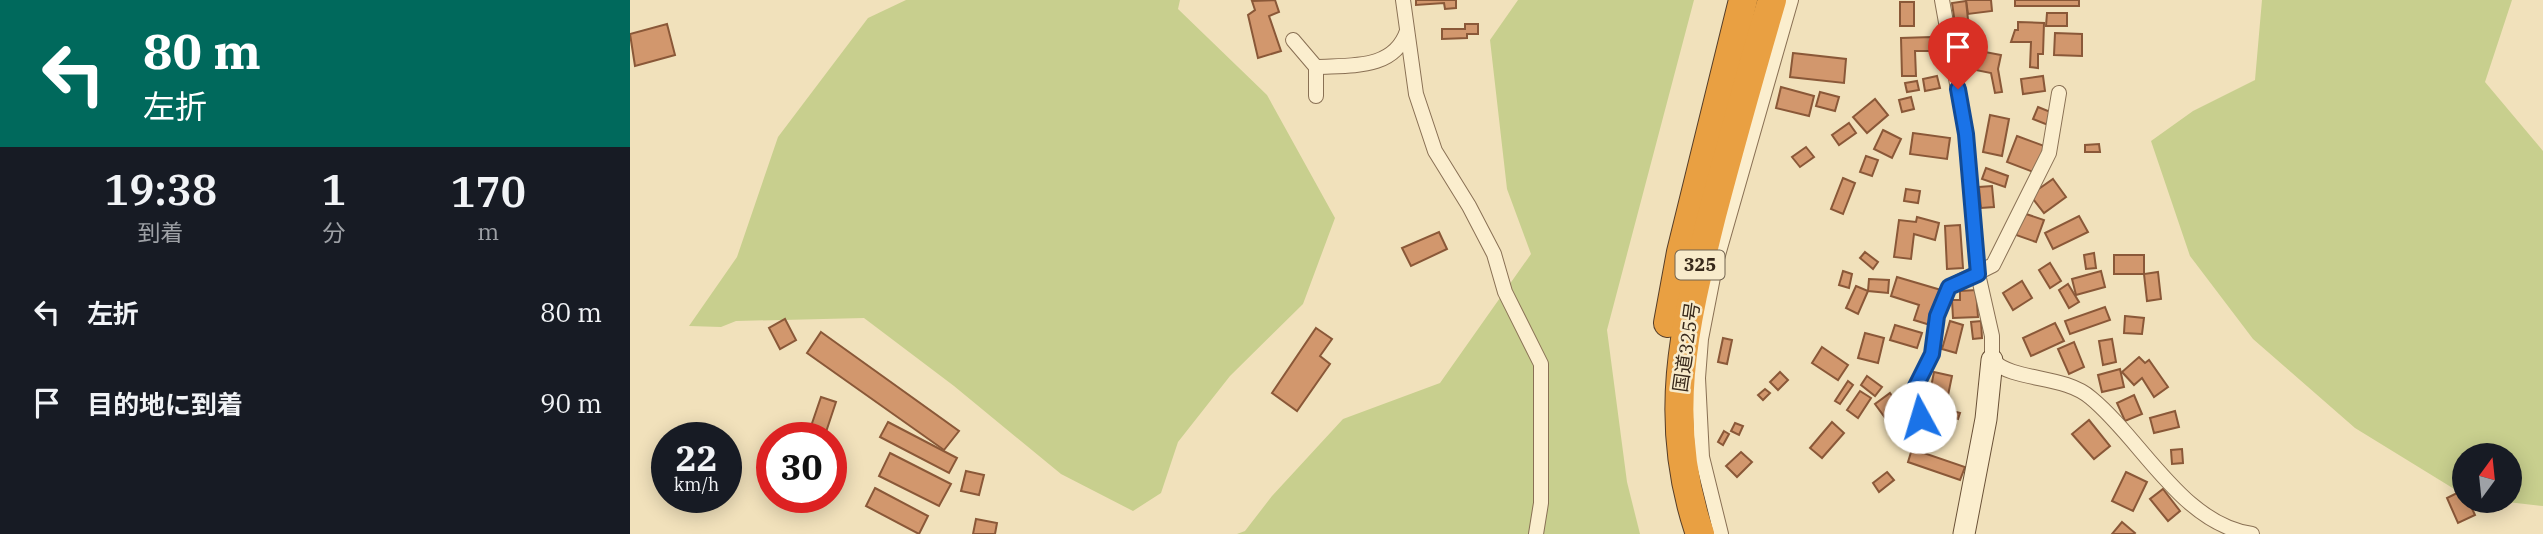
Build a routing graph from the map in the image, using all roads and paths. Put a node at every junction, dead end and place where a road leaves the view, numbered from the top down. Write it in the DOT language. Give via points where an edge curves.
graph roads {
  1 [pos="1403,0"];
  2 [pos="1743,0"];
  3 [pos="1772,0"];
  4 [pos="1791,0"];
  5 [pos="1942,0"];
  6 [pos="1409,27"];
  7 [pos="1293,40"];
  8 [pos="1316,67"];
  9 [pos="2059,93"];
  10 [pos="1316,96"];
  11 [pos="1978,274"];
  12 [pos="1992,360"];
  13 [pos="1902,431"];
  14 [pos="1536,534"];
  15 [pos="1681,534"];
  16 [pos="1700,534"];
  17 [pos="1721,534"];
  18 [pos="1964,534"];
  19 [pos="2252,534"];
  1 -- 6 [label="street"];
  2 -- 15 [label="highway, 国道325号 / 325" via="1670,308 1662,405 1670,496"];
  3 -- 16 [label="highway, 国道325号 / 325" via="1686,321 1678,424 1687,487"];
  4 -- 17 [label="street" via="1716,262 1701,338 1702,457"];
  5 -- 11 [label="street" via="1966,134"];
  6 -- 8 [label="street" via="1402,46 1386,57 1368,64"];
  6 -- 14 [label="street" via="1416,94 1435,152 1494,254 1505,292 1541,364 1541,503"];
  7 -- 8 [label="street"];
  8 -- 10 [label="street"];
  9 -- 11 [label="street" via="2049,153 1993,265"];
  11 -- 12 [label="street" via="1992,336"];
  11 -- 13 [label="street" via="1949,287 1937,316 1932,354 1914,390 1920,417"];
  12 -- 18 [label="street"];
  12 -- 19 [label="street" via="2000,368 2048,378 2090,397 2183,499 2233,531"];
}
